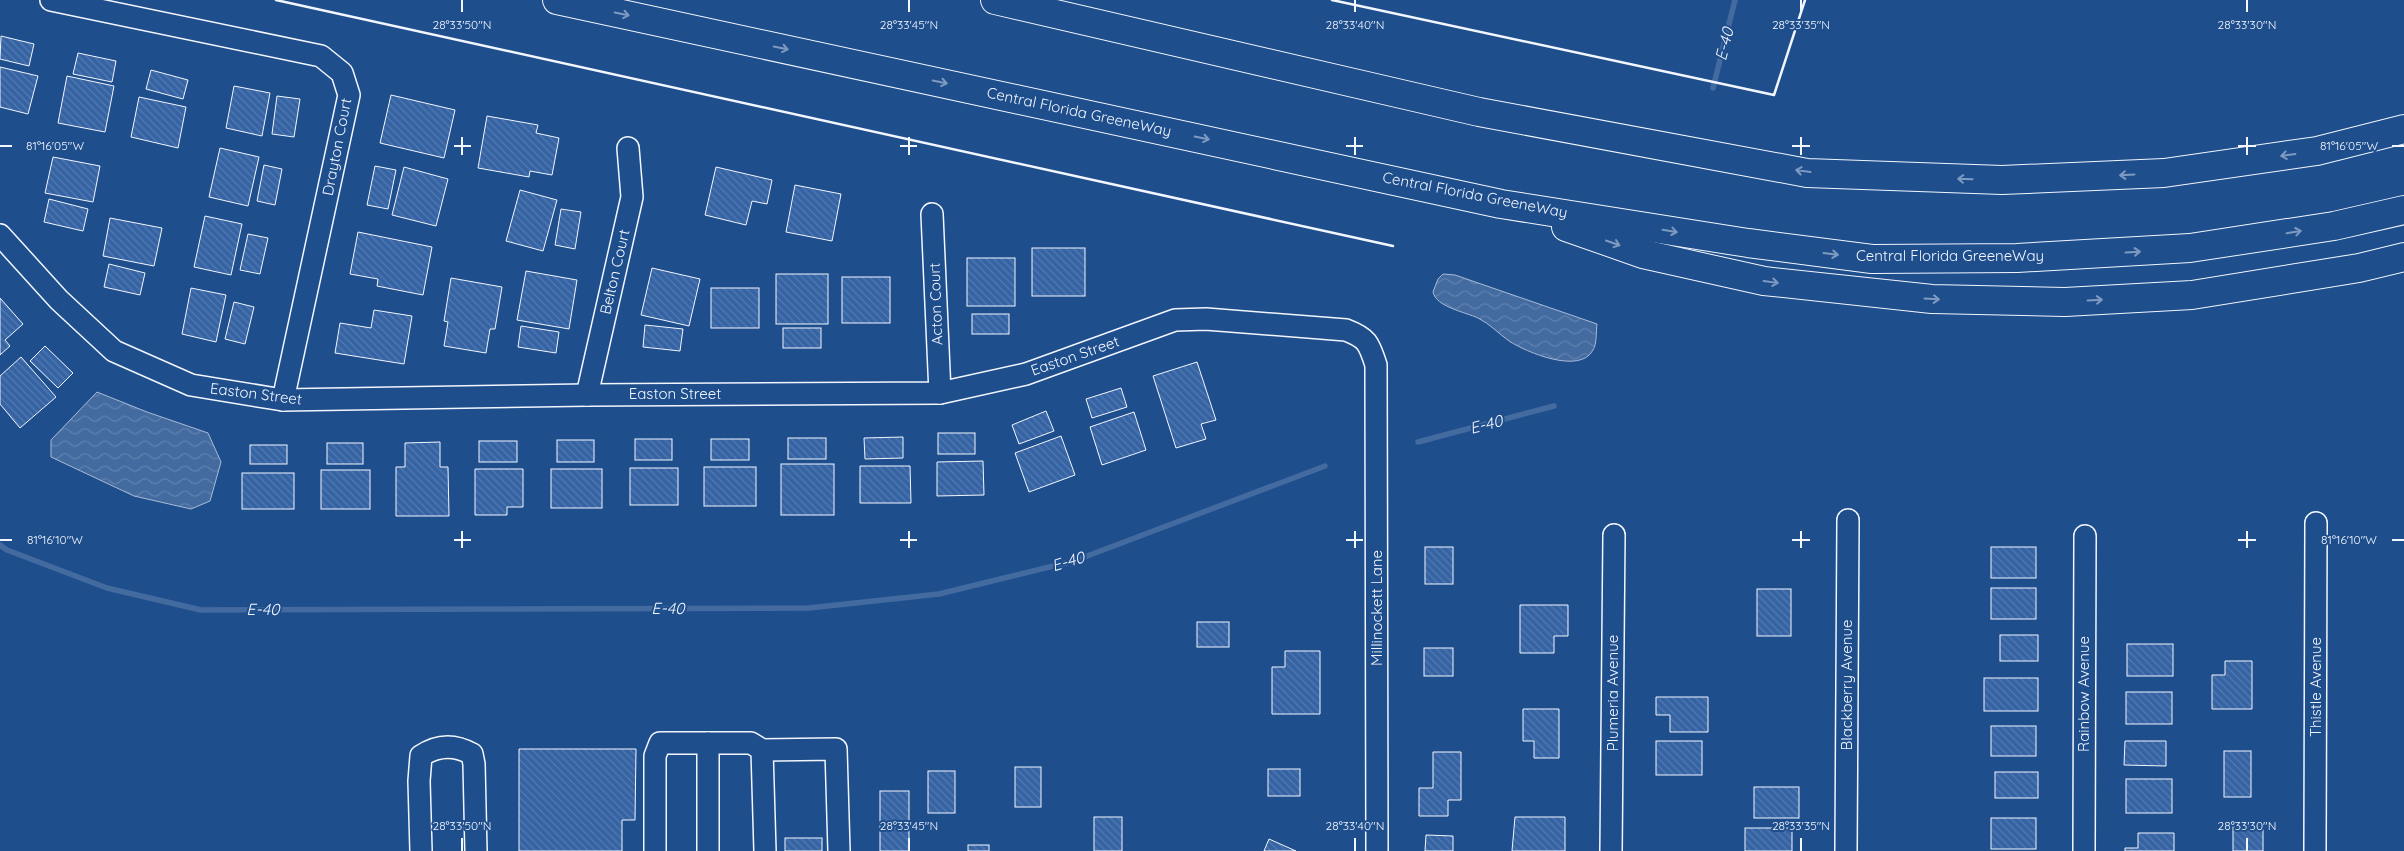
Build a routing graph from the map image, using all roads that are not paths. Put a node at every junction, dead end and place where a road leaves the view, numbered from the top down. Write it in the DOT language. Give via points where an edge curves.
graph roads {
  1 [pos="51,0"];
  2 [pos="557,0"];
  3 [pos="995,0"];
  4 [pos="2404,129"];
  5 [pos="628,148"];
  6 [pos="1501,204"];
  7 [pos="2404,210"];
  8 [pos="932,214"];
  9 [pos="0,235"];
  10 [pos="2404,257"];
  11 [pos="1376,364"];
  12 [pos="940,393"];
  13 [pos="587,395"];
  14 [pos="282,400"];
  15 [pos="1848,520"];
  16 [pos="2316,523"];
  17 [pos="1614,535"];
  18 [pos="2085,536"];
  19 [pos="708,743"];
  20 [pos="762,750"];
  21 [pos="421,851"];
  22 [pos="476,851"];
  23 [pos="655,851"];
  24 [pos="708,851"];
  25 [pos="765,851"];
  26 [pos="839,851"];
  27 [pos="1377,851"];
  28 [pos="1611,851"];
  29 [pos="1846,851"];
  30 [pos="2084,851"];
  31 [pos="2315,851"];
  1 -- 14 [label="street, Drayton Court" via="321,56 342,73 349,95"];
  2 -- 6 [label="highway, Central Florida GreeneWay, one-way"];
  4 -- 3 [label="highway, one-way" via="2317,151 2164,173 2002,180 1807,172 1479,112"];
  5 -- 13 [label="street, Belton Court" via="632,197"];
  6 -- 7 [label="highway, Central Florida GreeneWay, one-way" via="1872,259 2017,258 2190,248 2334,226"];
  6 -- 10 [label="highway, one-way" via="1643,254 1711,271 1774,282 1932,299 2065,302 2192,295 2359,268"];
  8 -- 12 [label="street, Acton Court"];
  9 -- 14 [label="street, Easton Street" via="59,300 114,351 191,385"];
  11 -- 12 [label="street, Easton Street" via="1370,346 1361,336 1346,330 1206,319 1175,320 1026,374"];
  11 -- 27 [label="street, Millinockett Lane"];
  12 -- 13 [label="street, Easton Street"];
  13 -- 14 [label="street, Easton Street"];
  15 -- 29 [label="street, Blackberry Avenue"];
  16 -- 31 [label="street, Thistle Avenue"];
  17 -- 28 [label="street, Plumeria Avenue"];
  18 -- 30 [label="street, Rainbow Avenue"];
  19 -- 20 [label="street" via="751,743"];
  19 -- 23 [label="street" via="660,743 656,756"];
  19 -- 24 [label="street"];
  20 -- 25 [label="street"];
  20 -- 26 [label="street" via="836,749"];
  21 -- 22 [label="street" via="421,756 434,747 461,748 472,754"];
}
